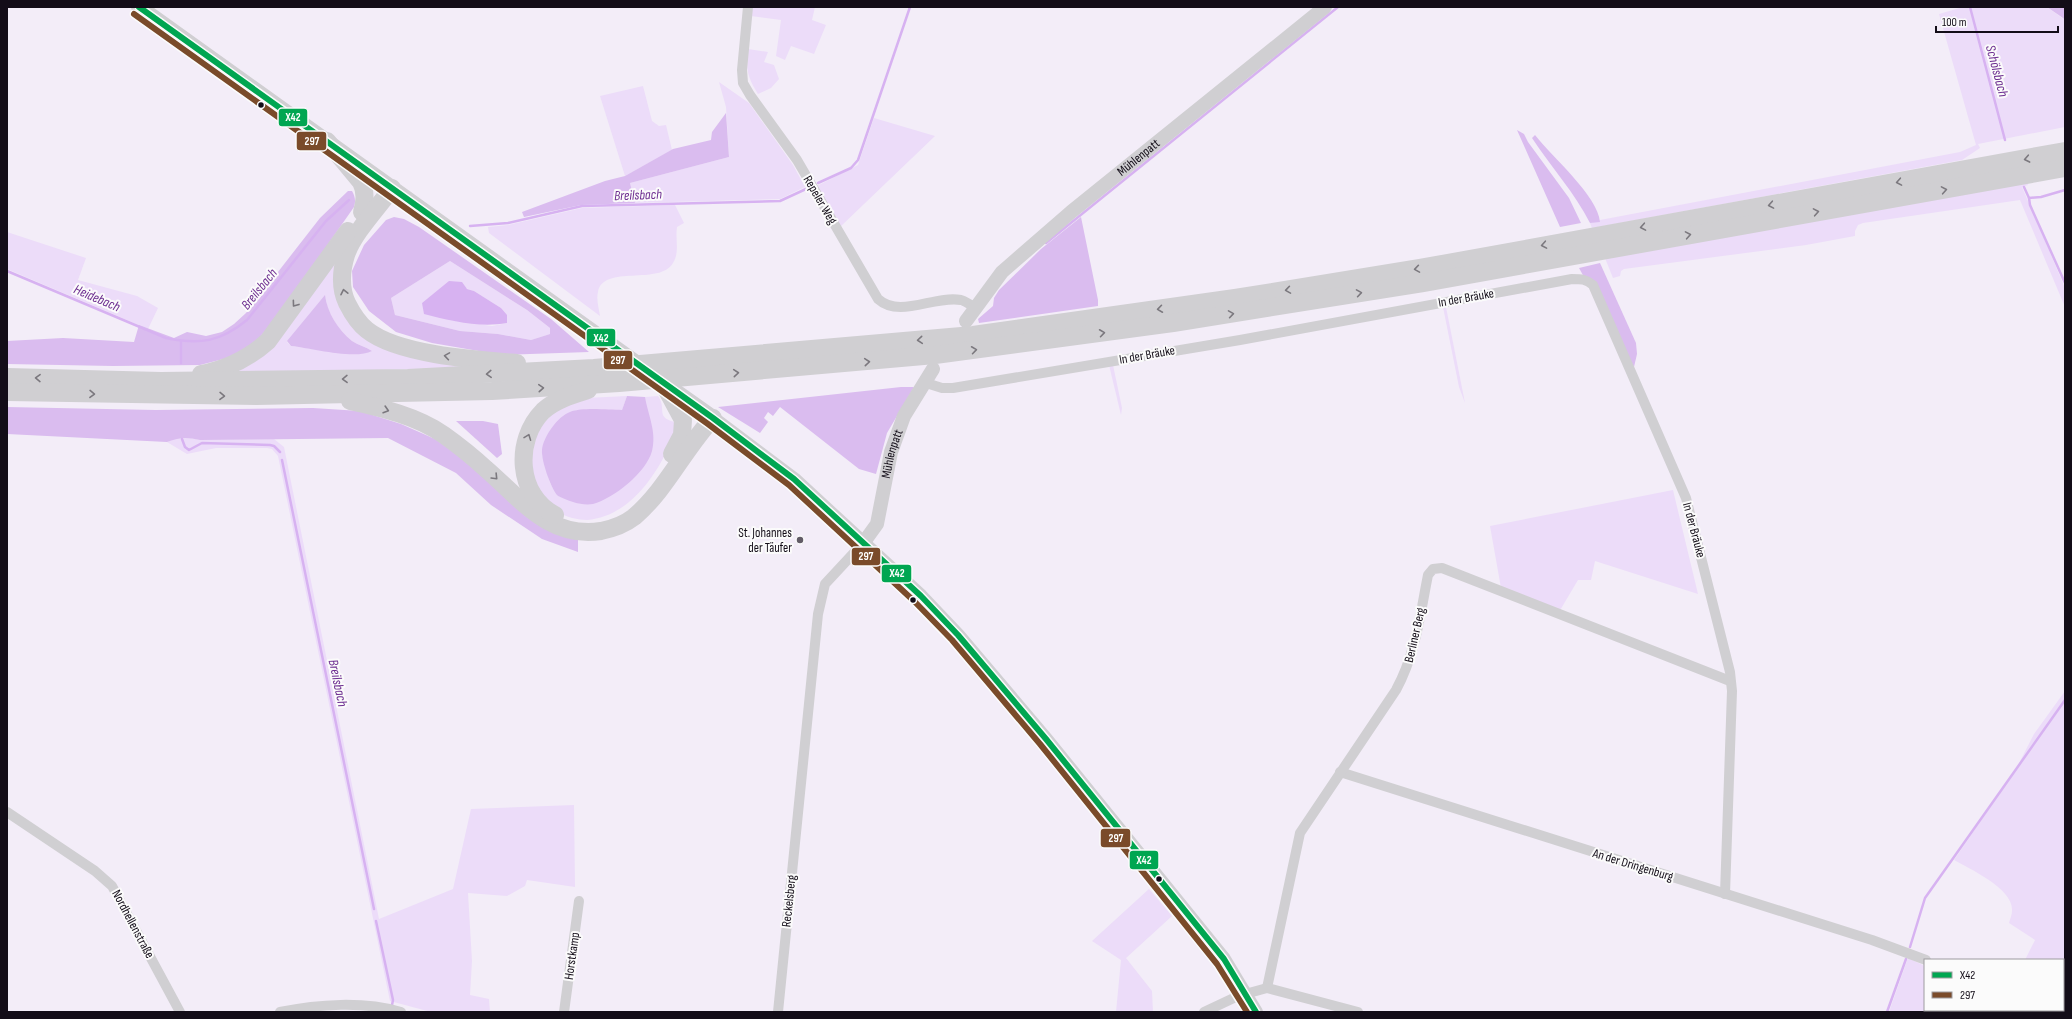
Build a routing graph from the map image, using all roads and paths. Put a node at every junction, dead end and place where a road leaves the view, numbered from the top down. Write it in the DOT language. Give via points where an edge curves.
graph roads {
  1 [pos="139,7"];
  2 [pos="748,7"];
  3 [pos="1325,7"];
  4 [pos="326,141"];
  5 [pos="2065,151"];
  6 [pos="2065,168"];
  7 [pos="387,184"];
  8 [pos="362,212"];
  9 [pos="975,307"];
  10 [pos="966,321"];
  11 [pos="589,368"];
  12 [pos="933,369"];
  13 [pos="7,377"];
  14 [pos="161,380"];
  15 [pos="923,382"];
  16 [pos="614,383"];
  17 [pos="663,383"];
  18 [pos="7,392"];
  19 [pos="320,395"];
  20 [pos="708,415"];
  21 [pos="672,454"];
  22 [pos="864,542"];
  23 [pos="1730,681"];
  24 [pos="1340,772"];
  25 [pos="7,812"];
  26 [pos="1725,894"];
  27 [pos="579,901"];
  28 [pos="1924,959"];
  29 [pos="1267,988"];
  30 [pos="1248,995"];
  31 [pos="180,1012"];
  32 [pos="280,1012"];
  33 [pos="401,1012"];
  34 [pos="564,1012"];
  35 [pos="778,1012"];
  36 [pos="1204,1012"];
  37 [pos="1256,1012"];
  38 [pos="1358,1012"];
  1 -- 4 [label="main road"];
  2 -- 9 [label="street, Repeler Weg" via="743,83 797,160 878,299 883,304 893,307 951,299 962,300"];
  3 -- 9 [label="main road, Mühlenpatt" via="1042,237 1002,272"];
  4 -- 7 [label="main road"];
  4 -- 8 [label="highway" via="365,189"];
  5 -- 11 [label="highway, one-way" via="1420,268 1235,298 973,335"];
  16 -- 6 [label="highway, one-way" via="935,355 1173,323 1423,283"];
  7 -- 8 [label="highway"];
  11 -- 7 [label="highway, one-way" via="472,360 431,353 392,343 367,330 344,298 343,266 352,243"];
  7 -- 17 [label="main road"];
  8 -- 14 [label="highway, one-way" via="268,342 253,355 209,372"];
  9 -- 10 [label="main road, Mühlenpatt"];
  11 -- 14 [label="highway, one-way" via="408,378"];
  12 -- 15 [label="main road, Mühlenpatt"];
  14 -- 13 [label="highway, one-way"];
  15 -- 22 [label="main road, Mühlenpatt" via="904,416 891,452 877,524"];
  15 -- 23 [label="street, In der Bräuke" via="942,388 953,388 1583,279 1593,285 1686,498 1714,603"];
  19 -- 16 [label="highway, one-way" via="492,391"];
  21 -- 16 [label="highway, one-way" via="649,488 631,506 612,518 595,523 574,523 553,514 539,502 526,479 523,456 533,424 554,403"];
  17 -- 20 [label="main road"];
  17 -- 21 [label="highway" via="683,420 682,435"];
  18 -- 19 [label="highway, one-way"];
  19 -- 20 [label="highway, one-way" via="386,409 443,434 487,469 528,509 556,525 571,531 587,533 610,529 633,518 653,498 702,429"];
  20 -- 21 [label="highway"];
  20 -- 22 [label="main road" via="794,479"];
  22 -- 30 [label="main road" via="958,635 1046,739 1214,947"];
  22 -- 35 [label="street, Reckelsberg" via="825,584 818,614"];
  23 -- 24 [label="street, Berliner Berg" via="1442,568 1433,569 1428,575 1414,648 1404,675"];
  23 -- 26 [label="street, In der Bräuke" via="1732,691"];
  24 -- 26 [label="street, An der Dringenburg"];
  24 -- 29 [label="street, Berliner Berg" via="1300,833"];
  25 -- 31 [label="street, Nordhellenstraße" via="95,871 112,886"];
  26 -- 28 [label="street, An der Dringenburg" via="1872,940"];
  27 -- 34 [label="street, Horstkamp"];
  29 -- 30 [label="street"];
  29 -- 38 [label="street"];
  30 -- 36 [label="street" via="1238,996"];
  30 -- 37 [label="main road"];
  32 -- 33 [label="street" via="357,1006 380,1007"];
}
